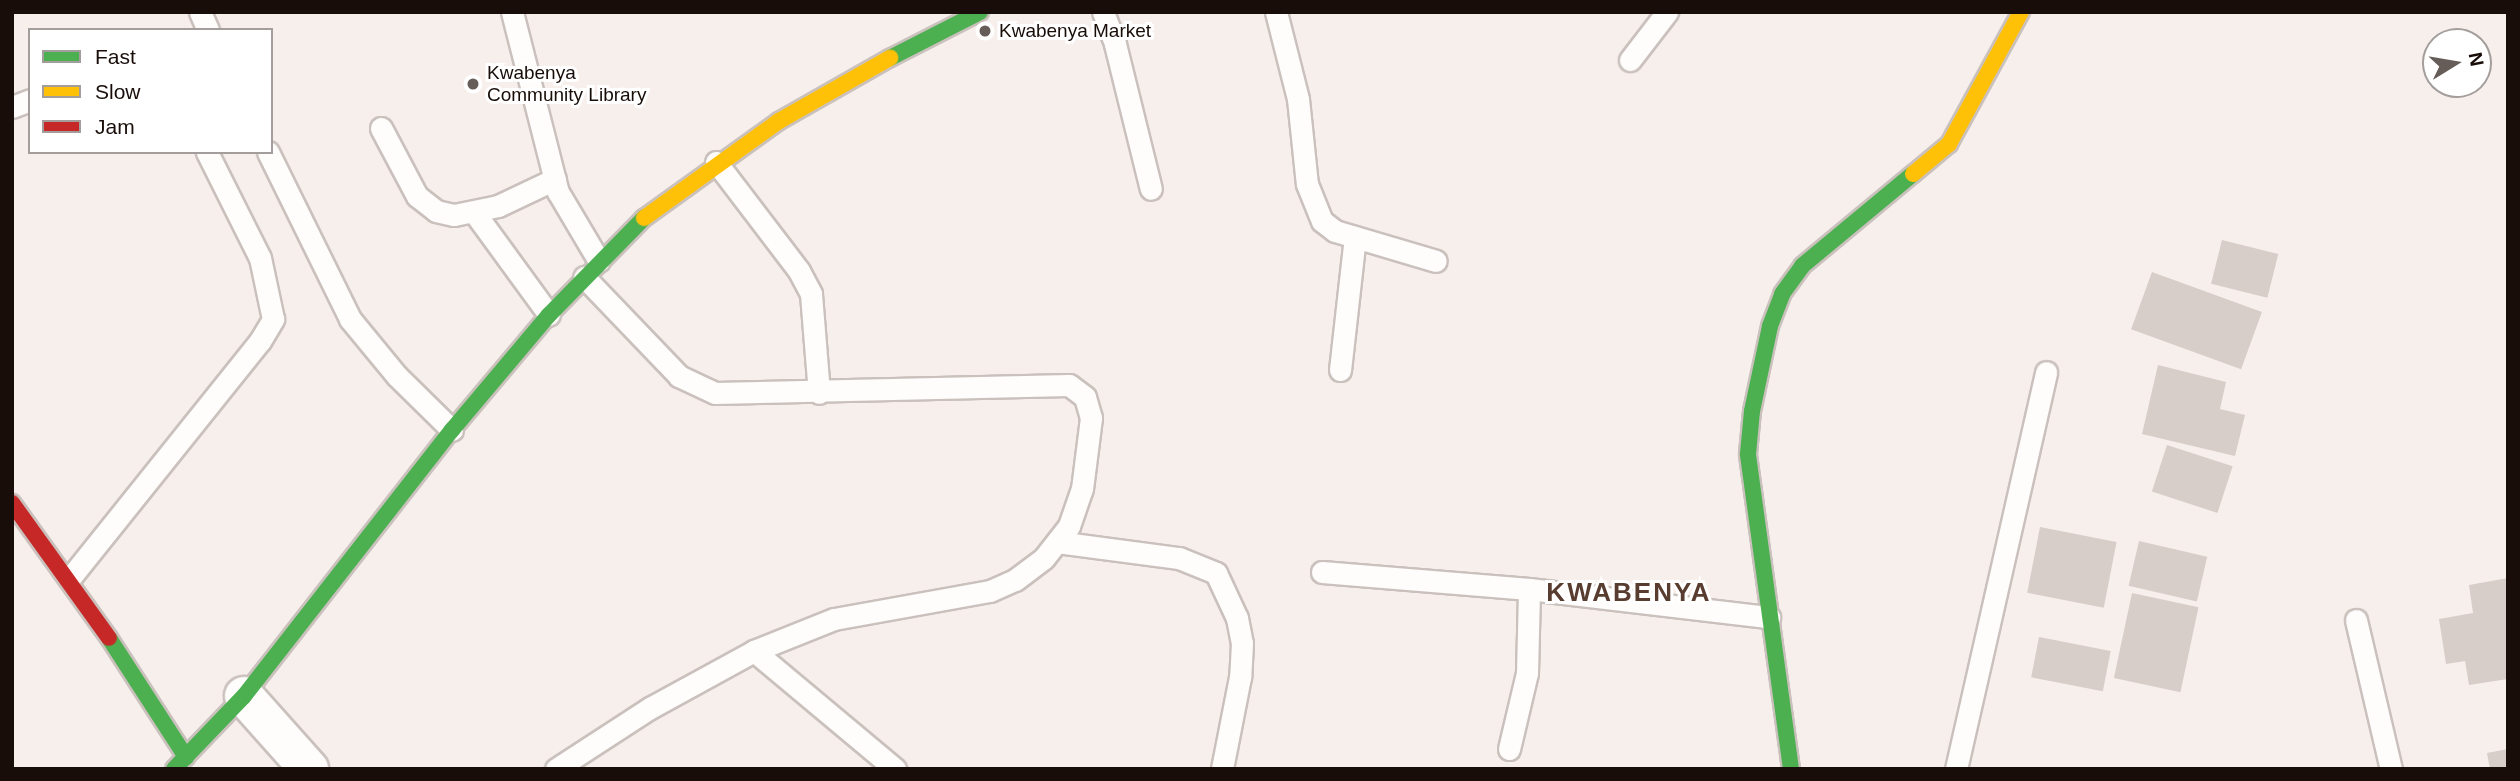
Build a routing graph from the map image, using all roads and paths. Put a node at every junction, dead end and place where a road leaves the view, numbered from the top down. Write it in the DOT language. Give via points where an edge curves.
graph roads {
  1 [pos="200,12"];
  2 [pos="512,12"];
  3 [pos="1103,12"];
  4 [pos="1276,12"];
  5 [pos="1667,12"];
  6 [pos="2016,13"];
  7 [pos="959,16"];
  8 [pos="207,28"];
  9 [pos="1630,60"];
  10 [pos="380,128"];
  11 [pos="208,154"];
  12 [pos="269,154"];
  13 [pos="716,163"];
  14 [pos="555,179"];
  15 [pos="1151,189"];
  16 [pos="474,212"];
  17 [pos="1355,237"];
  18 [pos="599,261"];
  19 [pos="1436,261"];
  20 [pos="584,277"];
  21 [pos="549,316"];
  22 [pos="1340,370"];
  23 [pos="2046,372"];
  24 [pos="819,393"];
  25 [pos="452,430"];
  26 [pos="12,503"];
  27 [pos="1057,542"];
  28 [pos="1322,572"];
  29 [pos="70,578"];
  30 [pos="1529,589"];
  31 [pos="1769,617"];
  32 [pos="2356,620"];
  33 [pos="754,651"];
  34 [pos="244,695"];
  35 [pos="1509,749"];
  36 [pos="180,763"];
  37 [pos="309,769"];
  38 [pos="556,769"];
  39 [pos="895,769"];
  40 [pos="1222,769"];
  41 [pos="1791,769"];
  42 [pos="1955,769"];
  43 [pos="2391,769"];
  1 -- 8 [label="lane"];
  2 -- 14 [label="lane"];
  3 -- 15 [label="lane"];
  4 -- 17 [label="lane" via="1298,99 1307,184 1322,221"];
  5 -- 9 [label="lane"];
  6 -- 31 [label="street" via="1949,144 1851,221 1802,266 1782,294 1748,431"];
  7 -- 13 [label="street" via="849,78"];
  10 -- 16 [label="lane" via="417,196 436,211"];
  11 -- 29 [label="lane" via="260,258 273,319"];
  12 -- 25 [label="lane" via="350,319 397,376"];
  13 -- 18 [label="street" via="632,227"];
  13 -- 24 [label="lane" via="799,271 811,294"];
  14 -- 16 [label="lane"];
  14 -- 18 [label="lane"];
  16 -- 21 [label="lane"];
  17 -- 19 [label="lane"];
  17 -- 22 [label="lane"];
  18 -- 20 [label="street"];
  20 -- 21 [label="street"];
  20 -- 24 [label="lane" via="679,376 715,393"];
  21 -- 25 [label="street"];
  23 -- 42 [label="lane"];
  24 -- 27 [label="lane" via="1069,385 1085,397 1091,418 1082,489 1069,526"];
  25 -- 34 [label="street"];
  26 -- 29 [label="street"];
  27 -- 33 [label="lane" via="1034,566 990,591 834,619"];
  27 -- 40 [label="lane" via="1179,558 1216,573 1237,618 1242,643"];
  28 -- 30 [label="lane"];
  29 -- 36 [label="street"];
  30 -- 31 [label="lane"];
  30 -- 35 [label="lane" via="1527,673"];
  31 -- 41 [label="street"];
  32 -- 43 [label="lane"];
  33 -- 38 [label="lane" via="650,708"];
  33 -- 39 [label="lane"];
  34 -- 36 [label="street"];
  34 -- 37 [label="street"];
}
